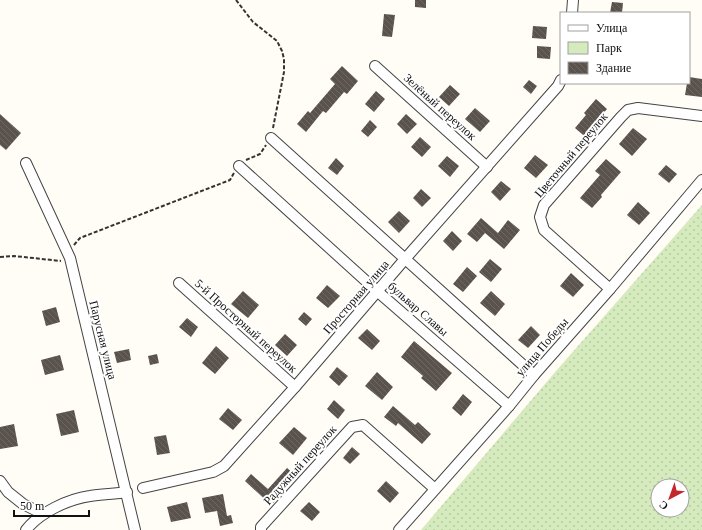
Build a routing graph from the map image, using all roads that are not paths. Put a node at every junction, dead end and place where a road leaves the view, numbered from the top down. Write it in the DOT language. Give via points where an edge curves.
graph roads {
  1 [pos="573,0"];
  2 [pos="572,12"];
  3 [pos="375,66"];
  4 [pos="560,82"];
  5 [pos="702,116"];
  6 [pos="271,138"];
  7 [pos="26,162"];
  8 [pos="239,166"];
  9 [pos="487,167"];
  10 [pos="702,180"];
  11 [pos="405,259"];
  12 [pos="179,283"];
  13 [pos="610,289"];
  14 [pos="378,291"];
  15 [pos="534,375"];
  16 [pos="295,387"];
  17 [pos="509,406"];
  18 [pos="0,481"];
  19 [pos="143,488"];
  20 [pos="435,489"];
  21 [pos="127,492"];
  22 [pos="43,514"];
  23 [pos="26,530"];
  24 [pos="135,530"];
  25 [pos="261,530"];
  26 [pos="399,530"];
  1 -- 2 [label="street"];
  3 -- 9 [label="street, Зелёный переулок"];
  4 -- 9 [label="street, Просторная улица"];
  5 -- 13 [label="street, Цветочный переулок" via="638,108 628,110 544,205 540,217 544,230"];
  6 -- 11 [label="street"];
  7 -- 21 [label="street, Парусная улица" via="70,258"];
  8 -- 14 [label="street, бульвар Славы"];
  9 -- 11 [label="street, Просторная улица"];
  10 -- 13 [label="street, улица Победы"];
  11 -- 14 [label="street, Просторная улица"];
  11 -- 15 [label="street"];
  12 -- 16 [label="street, 5-й Просторный переулок"];
  13 -- 15 [label="street, улица Победы"];
  14 -- 16 [label="street, Просторная улица"];
  14 -- 17 [label="street, бульвар Славы"];
  15 -- 17 [label="street, улица Победы"];
  16 -- 19 [label="street, Просторная улица" via="224,466 213,472"];
  17 -- 20 [label="street, улица Победы"];
  18 -- 22 [label="street" via="8,492 23,504"];
  20 -- 25 [label="street, Радужный переулок" via="363,425 352,427"];
  20 -- 26 [label="street, улица Победы"];
  21 -- 22 [label="street" via="88,496"];
  21 -- 24 [label="street, Парусная улица"];
  22 -- 23 [label="street"];
}
